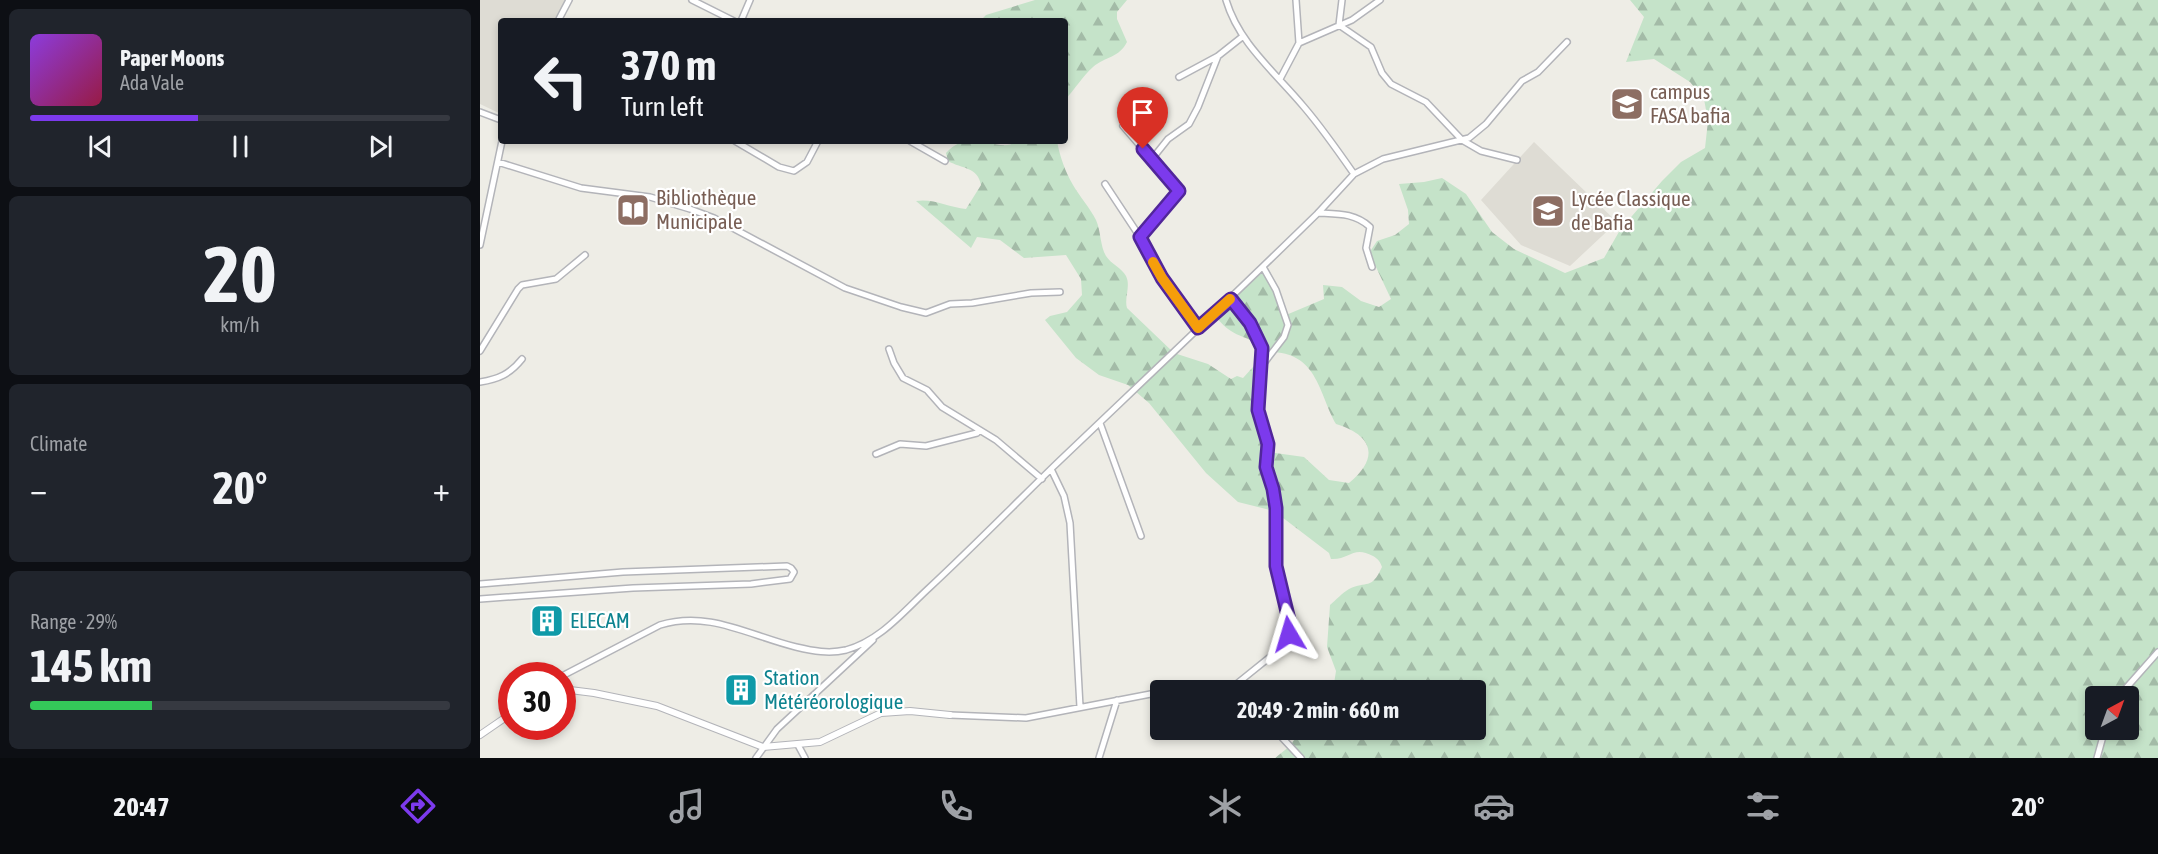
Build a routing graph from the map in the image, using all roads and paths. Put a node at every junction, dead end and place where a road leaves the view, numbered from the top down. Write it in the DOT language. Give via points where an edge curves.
graph roads {
  1 [pos="569,0"];
  2 [pos="692,0"];
  3 [pos="750,0"];
  4 [pos="1226,0"];
  5 [pos="1296,0"];
  6 [pos="1342,0"];
  7 [pos="1380,0"];
  8 [pos="560,18"];
  9 [pos="728,18"];
  10 [pos="742,18"];
  11 [pos="1340,25"];
  12 [pos="1242,37"];
  13 [pos="1567,42"];
  14 [pos="1299,43"];
  15 [pos="1218,56"];
  16 [pos="1179,77"];
  17 [pos="1280,79"];
  18 [pos="480,112"];
  19 [pos="498,119"];
  20 [pos="1123,126"];
  21 [pos="1462,140"];
  22 [pos="501,144"];
  23 [pos="740,144"];
  24 [pos="816,144"];
  25 [pos="914,144"];
  26 [pos="1152,159"];
  27 [pos="1516,160"];
  28 [pos="498,162"];
  29 [pos="945,162"];
  30 [pos="1354,174"];
  31 [pos="1106,184"];
  32 [pos="1318,213"];
  33 [pos="1140,237"];
  34 [pos="480,245"];
  35 [pos="585,255"];
  36 [pos="1263,267"];
  37 [pos="1372,267"];
  38 [pos="1060,292"];
  39 [pos="1231,299"];
  40 [pos="1198,328"];
  41 [pos="889,349"];
  42 [pos="480,351"];
  43 [pos="522,359"];
  44 [pos="1262,363"];
  45 [pos="480,382"];
  46 [pos="1100,423"];
  47 [pos="979,430"];
  48 [pos="876,454"];
  49 [pos="1051,469"];
  50 [pos="1042,479"];
  51 [pos="1142,536"];
  52 [pos="480,584"];
  53 [pos="480,599"];
  54 [pos="877,636"];
  55 [pos="2158,652"];
  56 [pos="576,669"];
  57 [pos="1241,680"];
  58 [pos="2128,686"];
  59 [pos="576,691"];
  60 [pos="1150,694"];
  61 [pos="1117,700"];
  62 [pos="1080,707"];
  63 [pos="950,715"];
  64 [pos="498,723"];
  65 [pos="480,735"];
  66 [pos="1284,740"];
  67 [pos="2102,740"];
  68 [pos="798,745"];
  69 [pos="763,747"];
  70 [pos="756,758"];
  71 [pos="805,758"];
  72 [pos="1098,758"];
  73 [pos="1301,758"];
  74 [pos="2097,758"];
  1 -- 8 [label="street"];
  2 -- 9 [label="street"];
  3 -- 10 [label="street"];
  4 -- 12 [label="street"];
  5 -- 14 [label="street"];
  6 -- 11 [label="street"];
  7 -- 11 [label="street"];
  11 -- 14 [label="street"];
  11 -- 21 [label="street" via="1371,47 1391,84 1426,102"];
  12 -- 15 [label="street"];
  12 -- 17 [label="street"];
  13 -- 21 [label="street" via="1538,72 1522,81 1486,124"];
  14 -- 17 [label="street"];
  15 -- 16 [label="street"];
  15 -- 26 [label="street" via="1189,124 1168,139"];
  17 -- 30 [label="street"];
  18 -- 19 [label="street"];
  20 -- 26 [label="street"];
  21 -- 27 [label="street" via="1481,151"];
  21 -- 30 [label="street" via="1383,159"];
  22 -- 28 [label="street"];
  23 -- 24 [label="street" via="794,171 807,162"];
  25 -- 29 [label="street"];
  26 -- 33 [label="street" via="1179,191"];
  28 -- 34 [label="street"];
  28 -- 38 [label="street" via="581,188 650,197 690,209 845,288 926,313 950,304"];
  30 -- 32 [label="street"];
  31 -- 33 [label="street"];
  32 -- 36 [label="street"];
  32 -- 37 [label="street" via="1362,219 1370,227 1366,248"];
  33 -- 40 [label="street" via="1162,278"];
  35 -- 42 [label="street" via="556,279 522,285"];
  36 -- 39 [label="street"];
  36 -- 44 [label="street" via="1276,290 1287,325 1284,337"];
  39 -- 40 [label="street"];
  39 -- 44 [label="street" via="1259,339"];
  40 -- 46 [label="street"];
  41 -- 47 [label="street" via="903,378 927,390 942,407"];
  43 -- 45 [label="street" via="503,377"];
  44 -- 57 [label="street" via="1258,410 1268,444 1266,467 1276,508 1276,566 1289,634 1275,653"];
  46 -- 49 [label="street"];
  46 -- 51 [label="street"];
  47 -- 48 [label="street" via="926,447 900,444"];
  47 -- 50 [label="street"];
  49 -- 50 [label="street"];
  49 -- 62 [label="street" via="1064,496 1070,523"];
  50 -- 54 [label="street"];
  52 -- 53 [label="street" via="709,568 787,566 794,572 790,579 751,584"];
  54 -- 56 [label="street" via="831,653 780,643 734,627 677,620"];
  54 -- 69 [label="street" via="777,729"];
  55 -- 58 [label="street"];
  59 -- 69 [label="street" via="657,706"];
  60 -- 61 [label="street"];
  61 -- 62 [label="street"];
  61 -- 72 [label="street"];
  62 -- 63 [label="street" via="1026,718"];
  63 -- 68 [label="street" via="881,713 831,738"];
  64 -- 65 [label="street"];
  66 -- 73 [label="street"];
  67 -- 74 [label="street"];
  68 -- 69 [label="street"];
  68 -- 71 [label="street"];
  69 -- 70 [label="street"];
}
